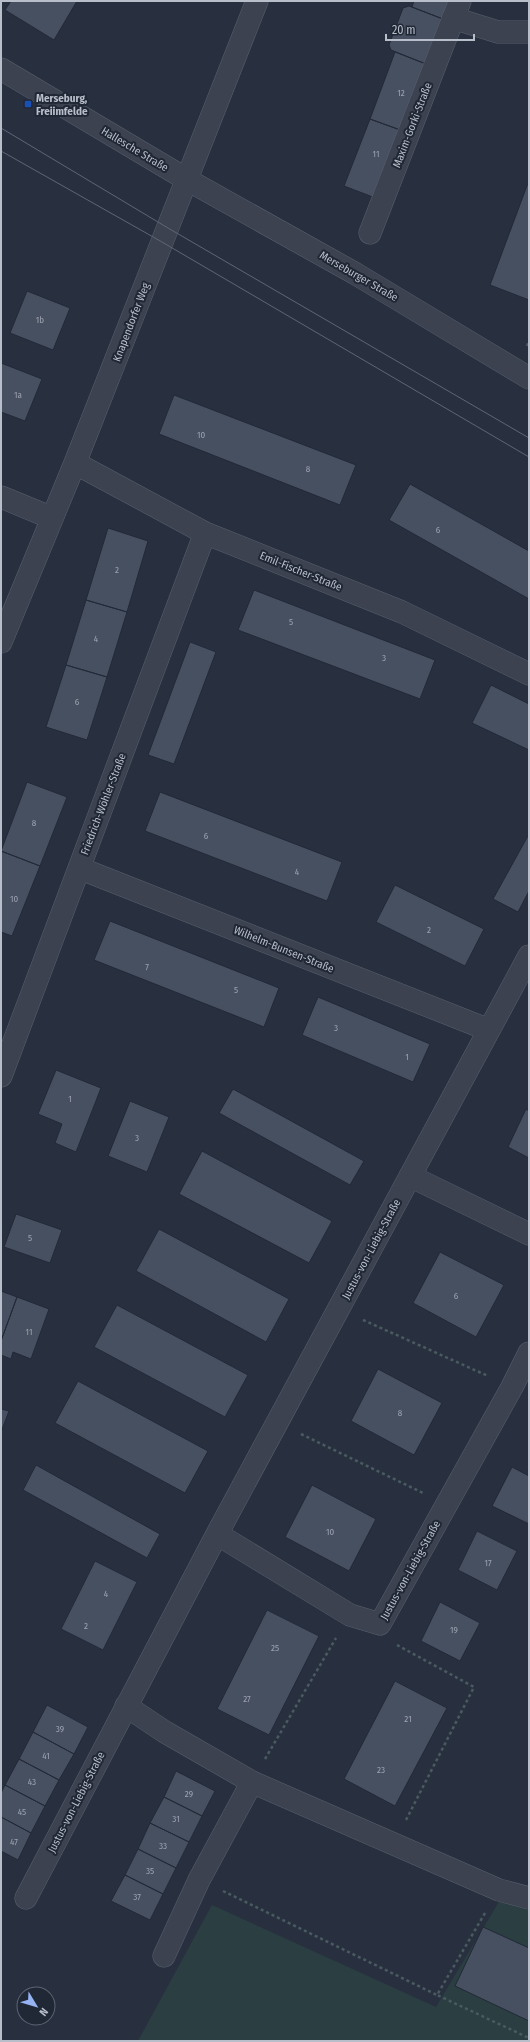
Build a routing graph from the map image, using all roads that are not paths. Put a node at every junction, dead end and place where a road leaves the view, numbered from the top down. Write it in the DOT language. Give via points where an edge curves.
graph roads {
  1 [pos="257,1"];
  2 [pos="456,10"];
  3 [pos="529,32"];
  4 [pos="1,69"];
  5 [pos="186,179"];
  6 [pos="370,233"];
  7 [pos="529,378"];
  8 [pos="75,463"];
  9 [pos="1,497"];
  10 [pos="52,518"];
  11 [pos="206,533"];
  12 [pos="1,642"];
  13 [pos="529,674"];
  14 [pos="79,868"];
  15 [pos="529,956"];
  16 [pos="489,1030"];
  17 [pos="1,1076"];
  18 [pos="410,1176"];
  19 [pos="529,1234"];
  20 [pos="529,1353"];
  21 [pos="217,1534"];
  22 [pos="126,1706"];
  23 [pos="252,1782"];
  24 [pos="26,1898"];
  25 [pos="529,1898"];
  26 [pos="164,1956"];
  1 -- 5 [label="street, Knapendorfer Weg"];
  2 -- 3 [label="street, Maxim-Gorki-Straße" via="498,32"];
  2 -- 6 [label="street, Maxim-Gorki-Straße"];
  4 -- 5 [label="street, Hallesche Straße"];
  5 -- 7 [label="street, Merseburger Straße" via="356,274"];
  5 -- 8 [label="street, Knapendorfer Weg"];
  8 -- 10 [label="street, Knapendorfer Weg"];
  8 -- 11 [label="street, Emil-Fischer-Straße"];
  9 -- 10 [label="street"];
  10 -- 12 [label="street, Knapendorfer Weg"];
  11 -- 13 [label="street, Emil-Fischer-Straße" via="402,612"];
  11 -- 14 [label="street, Friedrich-Wöhler-Straße"];
  14 -- 16 [label="street, Wilhelm-Bunsen-Straße"];
  14 -- 17 [label="street, Friedrich-Wöhler-Straße"];
  15 -- 16 [label="street, Justus-von-Liebig-Straße"];
  16 -- 18 [label="street, Justus-von-Liebig-Straße"];
  18 -- 19 [label="street"];
  18 -- 21 [label="street, Justus-von-Liebig-Straße"];
  20 -- 21 [label="street, Justus-von-Liebig-Straße" via="380,1624 350,1615"];
  21 -- 22 [label="street, Justus-von-Liebig-Straße"];
  22 -- 23 [label="street"];
  22 -- 24 [label="street, Justus-von-Liebig-Straße"];
  23 -- 25 [label="street" via="499,1890"];
  23 -- 26 [label="street" via="199,1880"];
}
